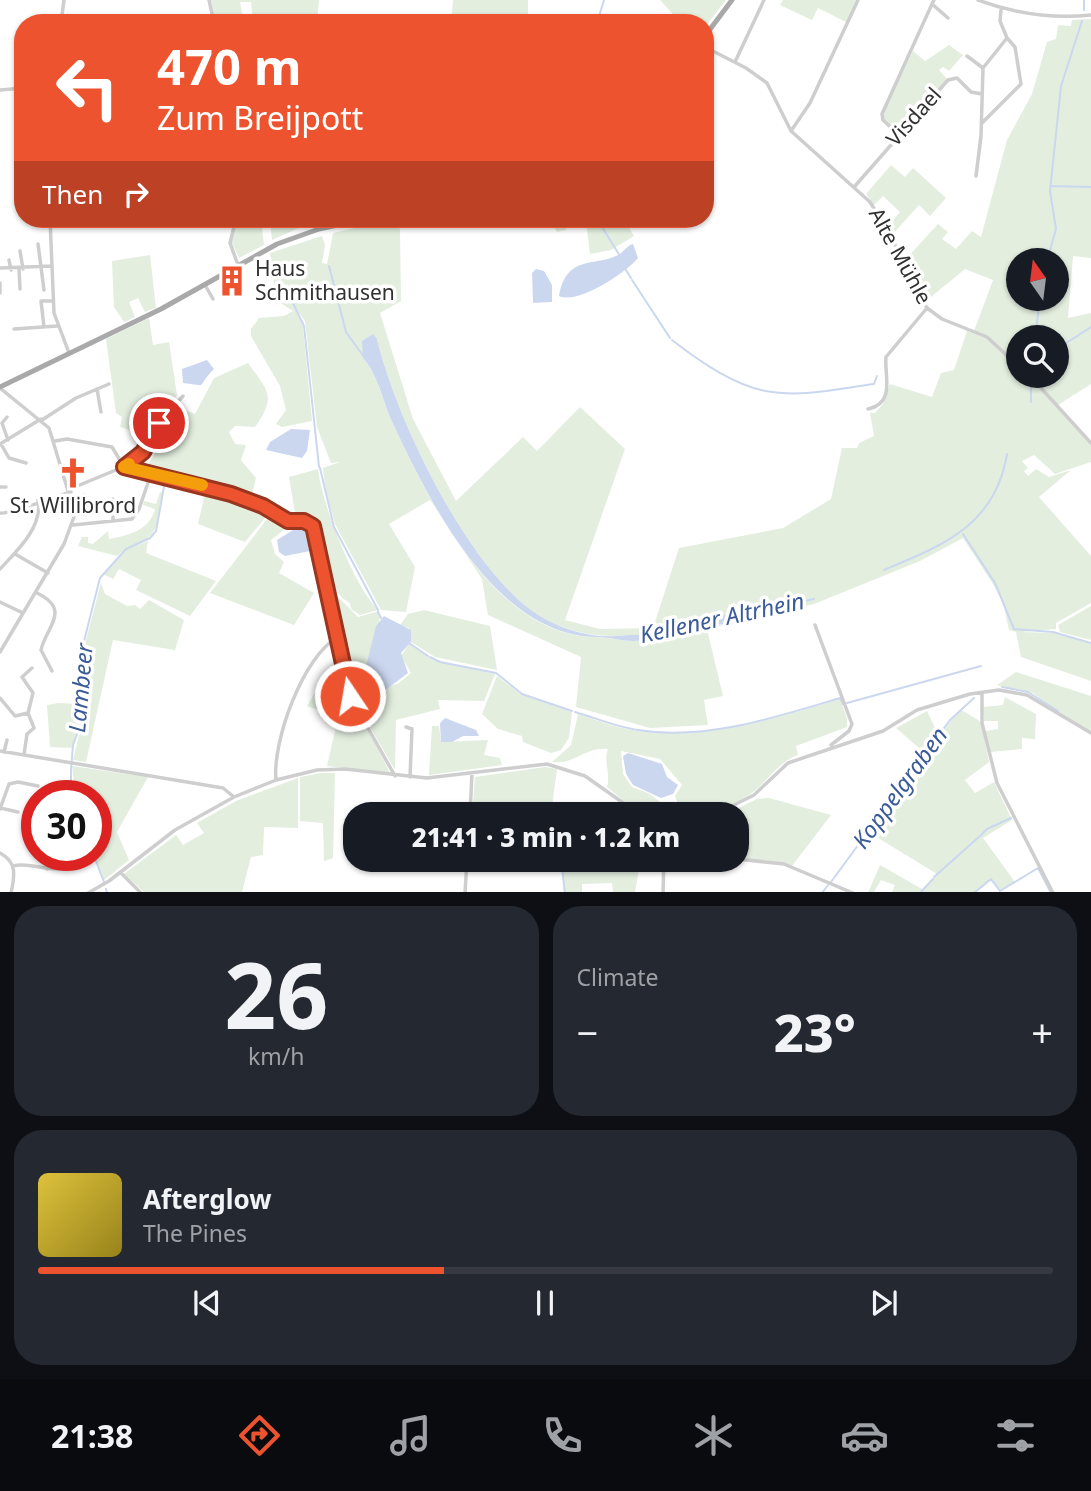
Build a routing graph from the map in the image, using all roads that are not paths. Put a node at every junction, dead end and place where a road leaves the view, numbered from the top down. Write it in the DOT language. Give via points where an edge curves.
graph roads {
  1 [pos="732,0"];
  2 [pos="764,0"];
  3 [pos="858,0"];
  4 [pos="978,0"];
  5 [pos="933,2"];
  6 [pos="1001,10"];
  7 [pos="1091,15"];
  8 [pos="948,18"];
  9 [pos="714,24"];
  10 [pos="1007,38"];
  11 [pos="714,52"];
  12 [pos="967,56"];
  13 [pos="734,62"];
  14 [pos="983,68"];
  15 [pos="982,94"];
  16 [pos="982,123"];
  17 [pos="791,131"];
  18 [pos="899,135"];
  19 [pos="976,176"];
  20 [pos="855,186"];
  21 [pos="50,228"];
  22 [pos="234,228"];
  23 [pos="327,228"];
  24 [pos="38,244"];
  25 [pos="20,251"];
  26 [pos="9,260"];
  27 [pos="238,265"];
  28 [pos="52,266"];
  29 [pos="40,267"];
  30 [pos="21,269"];
  31 [pos="0,270"];
  32 [pos="10,270"];
  33 [pos="0,283"];
  34 [pos="205,284"];
  35 [pos="20,289"];
  36 [pos="44,290"];
  37 [pos="0,293"];
  38 [pos="213,299"];
  39 [pos="53,301"];
  40 [pos="927,308"];
  41 [pos="57,326"];
  42 [pos="44,327"];
  43 [pos="14,329"];
  44 [pos="69,353"];
  45 [pos="1006,355"];
  46 [pos="109,384"];
  47 [pos="1,386"];
  48 [pos="1040,388"];
  49 [pos="97,389"];
  50 [pos="183,396"];
  51 [pos="868,409"];
  52 [pos="101,412"];
  53 [pos="7,417"];
  54 [pos="41,420"];
  55 [pos="1,424"];
  56 [pos="9,440"];
  57 [pos="54,441"];
  58 [pos="1091,443"];
  59 [pos="0,444"];
  60 [pos="26,463"];
  61 [pos="124,467"];
  62 [pos="151,474"];
  63 [pos="0,487"];
  64 [pos="6,487"];
  65 [pos="70,491"];
  66 [pos="84,495"];
  67 [pos="73,499"];
  68 [pos="113,499"];
  69 [pos="38,500"];
  70 [pos="0,513"];
  71 [pos="114,522"];
  72 [pos="73,525"];
  73 [pos="15,554"];
  74 [pos="0,569"];
  75 [pos="48,573"];
  76 [pos="37,593"];
  77 [pos="0,602"];
  78 [pos="24,613"];
  79 [pos="815,625"];
  80 [pos="338,637"];
  81 [pos="0,652"];
  82 [pos="32,668"];
  83 [pos="52,671"];
  84 [pos="982,692"];
  85 [pos="0,699"];
  86 [pos="28,713"];
  87 [pos="406,727"];
  88 [pos="1091,733"];
  89 [pos="7,740"];
  90 [pos="826,748"];
  91 [pos="2,752"];
  92 [pos="23,755"];
  93 [pos="472,773"];
  94 [pos="395,776"];
  95 [pos="410,777"];
  96 [pos="276,780"];
  97 [pos="21,782"];
  98 [pos="234,797"];
  99 [pos="471,802"];
  100 [pos="622,802"];
  101 [pos="740,802"];
  102 [pos="0,809"];
  103 [pos="18,812"];
  104 [pos="0,853"];
  105 [pos="749,860"];
  106 [pos="21,863"];
  107 [pos="13,866"];
  108 [pos="120,872"];
  109 [pos="466,872"];
  110 [pos="664,872"];
  111 [pos="12,892"];
  112 [pos="88,892"];
  113 [pos="141,892"];
  114 [pos="466,892"];
  115 [pos="663,892"];
  116 [pos="853,892"];
  117 [pos="1053,892"];
  1 -- 9 [label="main road"];
  2 -- 13 [label="street"];
  3 -- 17 [label="street" via="810,103"];
  4 -- 6 [label="street"];
  5 -- 8 [label="street"];
  5 -- 18 [label="street" via="882,114"];
  6 -- 7 [label="street"];
  6 -- 10 [label="street"];
  10 -- 14 [label="street"];
  10 -- 16 [label="street" via="1015,47 1021,84"];
  11 -- 13 [label="street, Alte Mühle"];
  12 -- 14 [label="street"];
  13 -- 17 [label="street, Alte Mühle" via="772,90"];
  14 -- 15 [label="street"];
  15 -- 16 [label="street"];
  15 -- 18 [label="street, Visdael" via="971,92 957,78 948,80"];
  16 -- 19 [label="street"];
  17 -- 20 [label="street, Alte Mühle"];
  18 -- 20 [label="street, Visdael"];
  20 -- 40 [label="street, Alte Mühle" via="893,239"];
  21 -- 28 [label="street"];
  22 -- 27 [label="street" via="230,243"];
  23 -- 27 [label="main road"];
  24 -- 29 [label="street"];
  25 -- 30 [label="street"];
  26 -- 32 [label="street"];
  27 -- 34 [label="main road"];
  28 -- 29 [label="street"];
  28 -- 39 [label="street"];
  29 -- 30 [label="street"];
  29 -- 36 [label="street"];
  30 -- 32 [label="street"];
  30 -- 35 [label="street"];
  31 -- 32 [label="street"];
  33 -- 37 [label="street"];
  34 -- 38 [label="street"];
  34 -- 44 [label="main road"];
  39 -- 41 [label="street"];
  39 -- 42 [label="street" via="41,301"];
  40 -- 45 [label="street, Alte Mühle" via="987,337"];
  40 -- 51 [label="street" via="886,357 889,381 885,398"];
  41 -- 42 [label="street"];
  41 -- 44 [label="street"];
  42 -- 43 [label="street"];
  44 -- 47 [label="main road"];
  46 -- 49 [label="street"];
  47 -- 54 [label="street"];
  48 -- 58 [label="street"];
  49 -- 52 [label="street"];
  49 -- 54 [label="street"];
  50 -- 61 [label="street" via="159,423 143,452"];
  53 -- 55 [label="street"];
  54 -- 56 [label="street"];
  54 -- 57 [label="street"];
  55 -- 56 [label="street"];
  56 -- 59 [label="street"];
  57 -- 61 [label="street" via="112,447"];
  57 -- 65 [label="street"];
  59 -- 60 [label="street" via="9,458"];
  61 -- 62 [label="street"];
  61 -- 65 [label="street"];
  62 -- 71 [label="street" via="137,514 126,522"];
  62 -- 80 [label="street" via="231,494 288,521 310,524 317,535"];
  63 -- 64 [label="street"];
  65 -- 67 [label="street"];
  65 -- 69 [label="street"];
  66 -- 67 [label="street"];
  67 -- 72 [label="street"];
  68 -- 71 [label="street"];
  69 -- 70 [label="street"];
  69 -- 73 [label="street" via="38,519"];
  71 -- 72 [label="street"];
  72 -- 75 [label="street"];
  73 -- 74 [label="street"];
  73 -- 75 [label="street"];
  75 -- 76 [label="street"];
  76 -- 78 [label="street"];
  76 -- 83 [label="street" via="54,609 54,626 41,650"];
  77 -- 78 [label="street"];
  78 -- 81 [label="street"];
  79 -- 90 [label="street" via="852,724 849,732"];
  80 -- 94 [label="street" via="350,696"];
  80 -- 96 [label="street" via="318,655 293,701 275,760"];
  82 -- 86 [label="street" via="22,677 33,693"];
  84 -- 88 [label="street" via="1027,695"];
  84 -- 90 [label="street" via="934,704 883,731"];
  84 -- 117 [label="street" via="982,723 996,779"];
  85 -- 86 [label="street" via="15,716"];
  86 -- 92 [label="street" via="34,728"];
  87 -- 95 [label="street" via="412,729"];
  89 -- 91 [label="street"];
  90 -- 101 [label="street" via="788,762 754,795"];
  91 -- 92 [label="street"];
  92 -- 98 [label="street" via="223,788"];
  93 -- 95 [label="street"];
  93 -- 99 [label="street"];
  93 -- 100 [label="street" via="520,765 555,766 585,776"];
  94 -- 95 [label="street"];
  94 -- 96 [label="street" via="328,769"];
  96 -- 98 [label="street"];
  97 -- 102 [label="street" via="9,784"];
  98 -- 108 [label="street" via="167,836"];
  102 -- 103 [label="street"];
  104 -- 107 [label="street"];
  105 -- 116 [label="street" via="784,864"];
  106 -- 107 [label="street"];
  107 -- 111 [label="street"];
  108 -- 112 [label="street"];
  108 -- 113 [label="street"];
  109 -- 114 [label="street"];
  110 -- 115 [label="street"];
}
